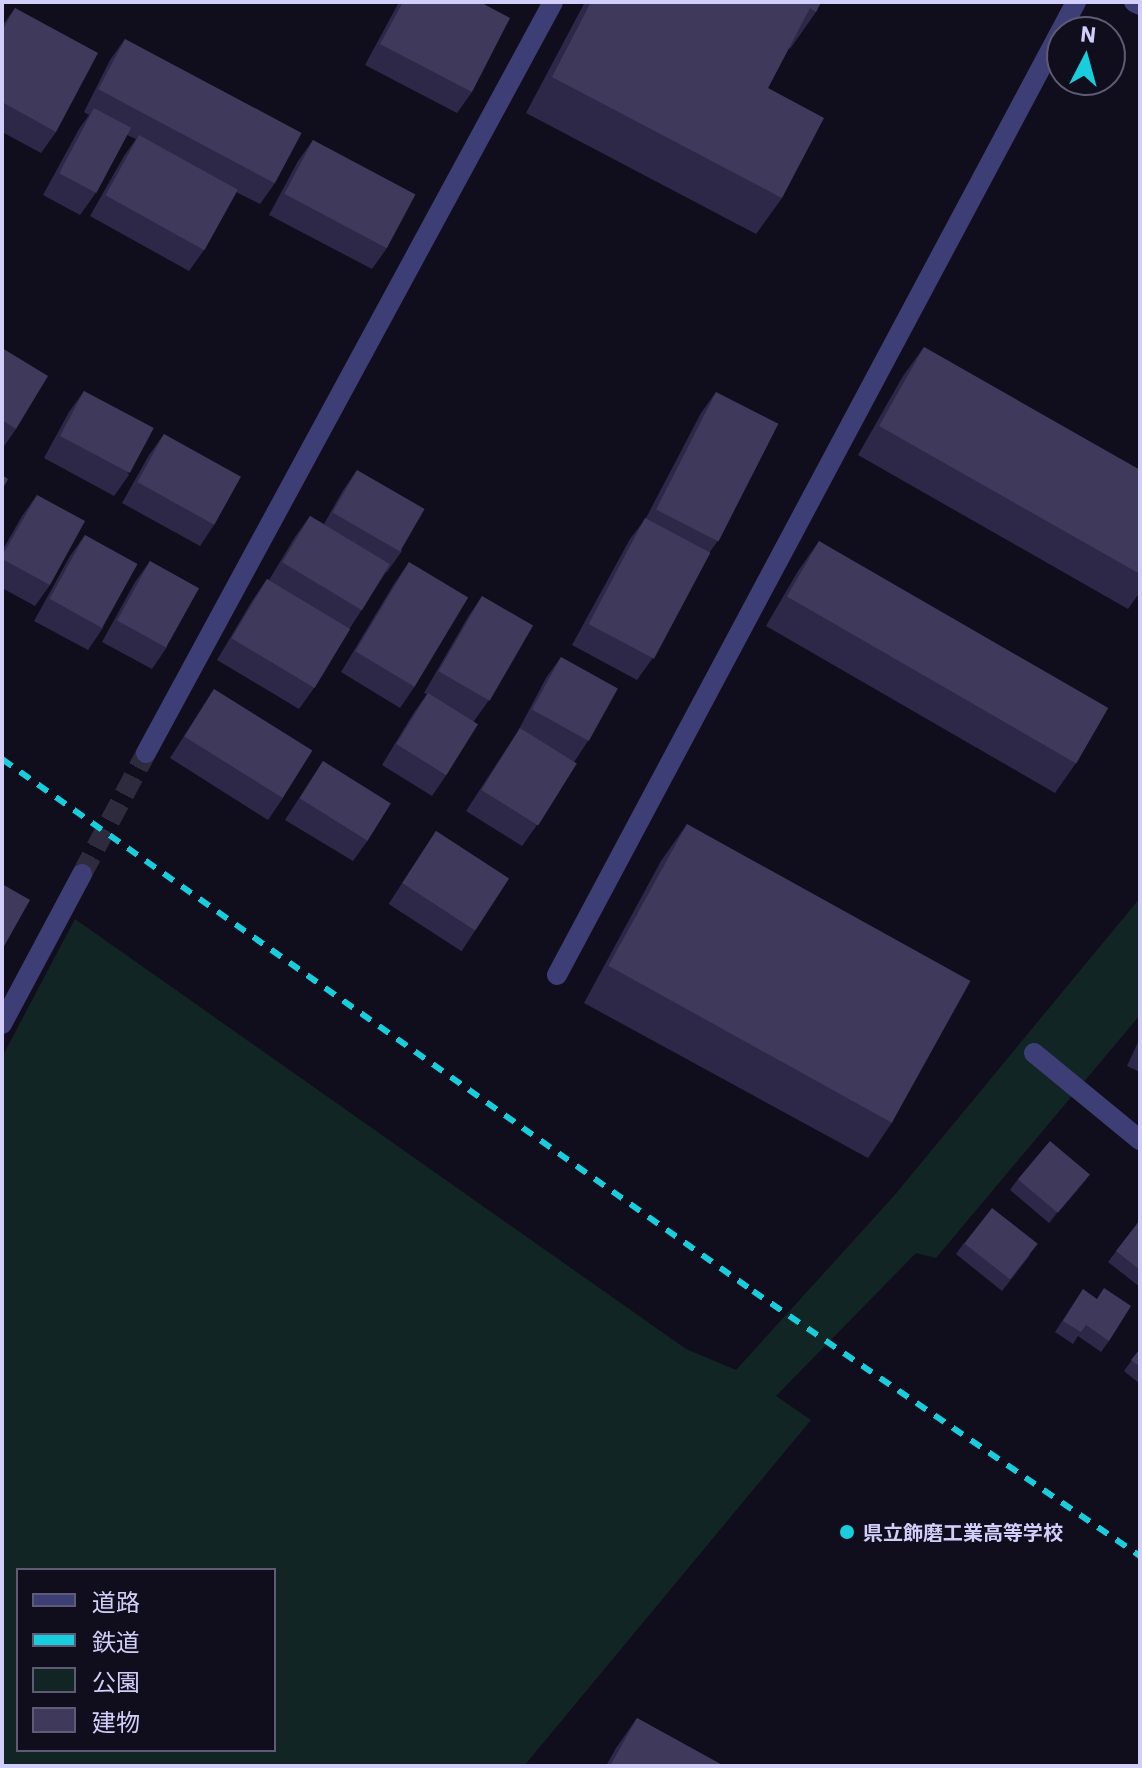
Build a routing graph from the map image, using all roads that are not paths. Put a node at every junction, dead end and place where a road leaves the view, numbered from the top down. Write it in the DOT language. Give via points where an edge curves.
graph roads {
  1 [pos="553,2"];
  2 [pos="1076,2"];
  3 [pos="1134,2"];
  4 [pos="1140,5"];
  5 [pos="146,753"];
  6 [pos="82,874"];
  7 [pos="557,975"];
  8 [pos="2,1024"];
  9 [pos="1034,1053"];
  10 [pos="1140,1140"];
  1 -- 5 [label="street"];
  2 -- 7 [label="street"];
  3 -- 4 [label="street"];
  6 -- 8 [label="street"];
  9 -- 10 [label="street"];
}
